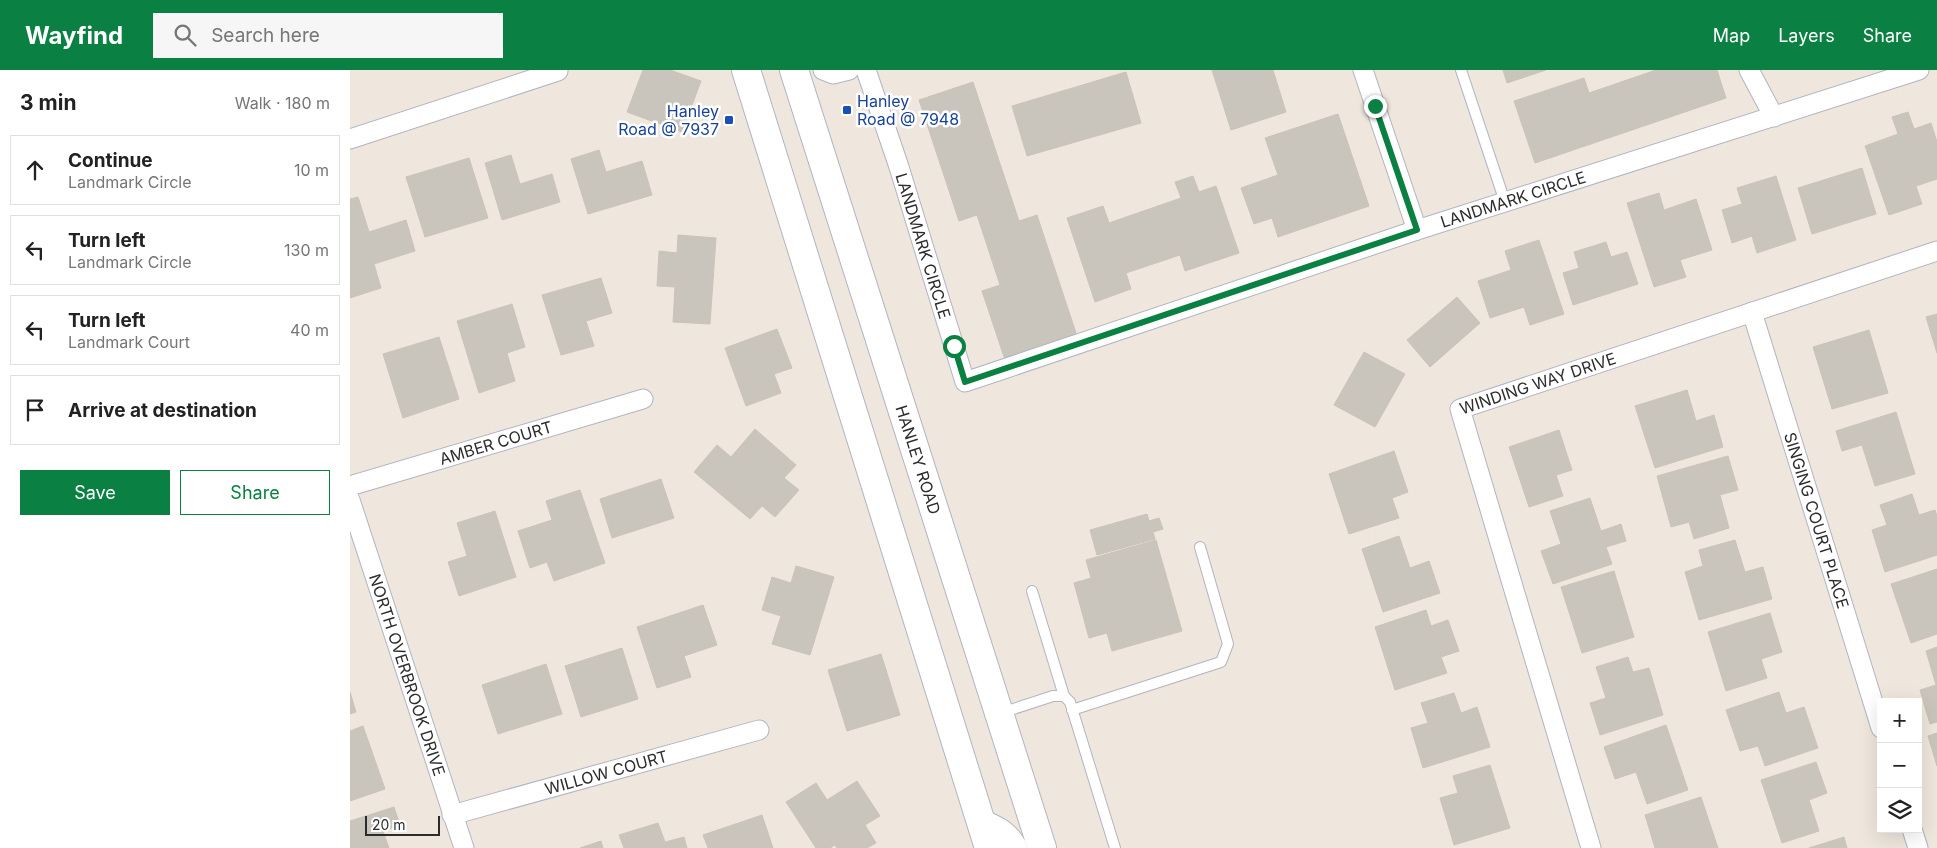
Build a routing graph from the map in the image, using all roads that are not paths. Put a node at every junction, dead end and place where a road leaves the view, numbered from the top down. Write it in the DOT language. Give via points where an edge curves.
graph roads {
  1 [pos="794,70"];
  2 [pos="823,70"];
  3 [pos="850,70"];
  4 [pos="866,70"];
  5 [pos="1363,70"];
  6 [pos="1461,70"];
  7 [pos="1749,70"];
  8 [pos="1919,70"];
  9 [pos="558,71"];
  10 [pos="748,71"];
  11 [pos="1774,117"];
  12 [pos="350,139"];
  13 [pos="1505,202"];
  14 [pos="1417,230"];
  15 [pos="1937,251"];
  16 [pos="1752,312"];
  17 [pos="643,399"];
  18 [pos="350,486"];
  19 [pos="350,500"];
  20 [pos="1200,547"];
  21 [pos="1032,591"];
  22 [pos="1064,696"];
  23 [pos="1072,710"];
  24 [pos="1000,714"];
  25 [pos="1877,715"];
  26 [pos="759,730"];
  27 [pos="452,815"];
  28 [pos="1913,833"];
  29 [pos="986,836"];
  30 [pos="464,848"];
  31 [pos="1013,848"];
  32 [pos="1042,848"];
  33 [pos="1115,848"];
  34 [pos="1590,848"];
  35 [pos="1918,848"];
  1 -- 24 [label="main road, HANLEY ROAD"];
  2 -- 3 [label="street" via="833,74"];
  4 -- 14 [label="street, LANDMARK CIRCLE" via="965,382"];
  5 -- 14 [label="street"];
  6 -- 13 [label="lane"];
  7 -- 11 [label="street"];
  8 -- 11 [label="street, LANDMARK CIRCLE"];
  9 -- 12 [label="street"];
  10 -- 29 [label="main road"];
  11 -- 13 [label="street, LANDMARK CIRCLE"];
  13 -- 14 [label="street, LANDMARK CIRCLE"];
  15 -- 16 [label="street, WINDING WAY DRIVE"];
  16 -- 25 [label="street, SINGING COURT PLACE"];
  16 -- 34 [label="street, WINDING WAY DRIVE" via="1460,409"];
  17 -- 18 [label="street, AMBER COURT"];
  19 -- 27 [label="street, NORTH OVERBROOK DRIVE"];
  20 -- 23 [label="lane" via="1228,644 1221,662"];
  21 -- 22 [label="lane"];
  22 -- 23 [label="lane"];
  22 -- 24 [label="lane" via="1053,696"];
  23 -- 33 [label="lane"];
  24 -- 32 [label="main road, HANLEY ROAD"];
  26 -- 27 [label="street, WILLOW COURT"];
  27 -- 30 [label="street, NORTH OVERBROOK DRIVE"];
  28 -- 35 [label="street"];
  29 -- 31 [label="main road" via="1000,832"];
}
